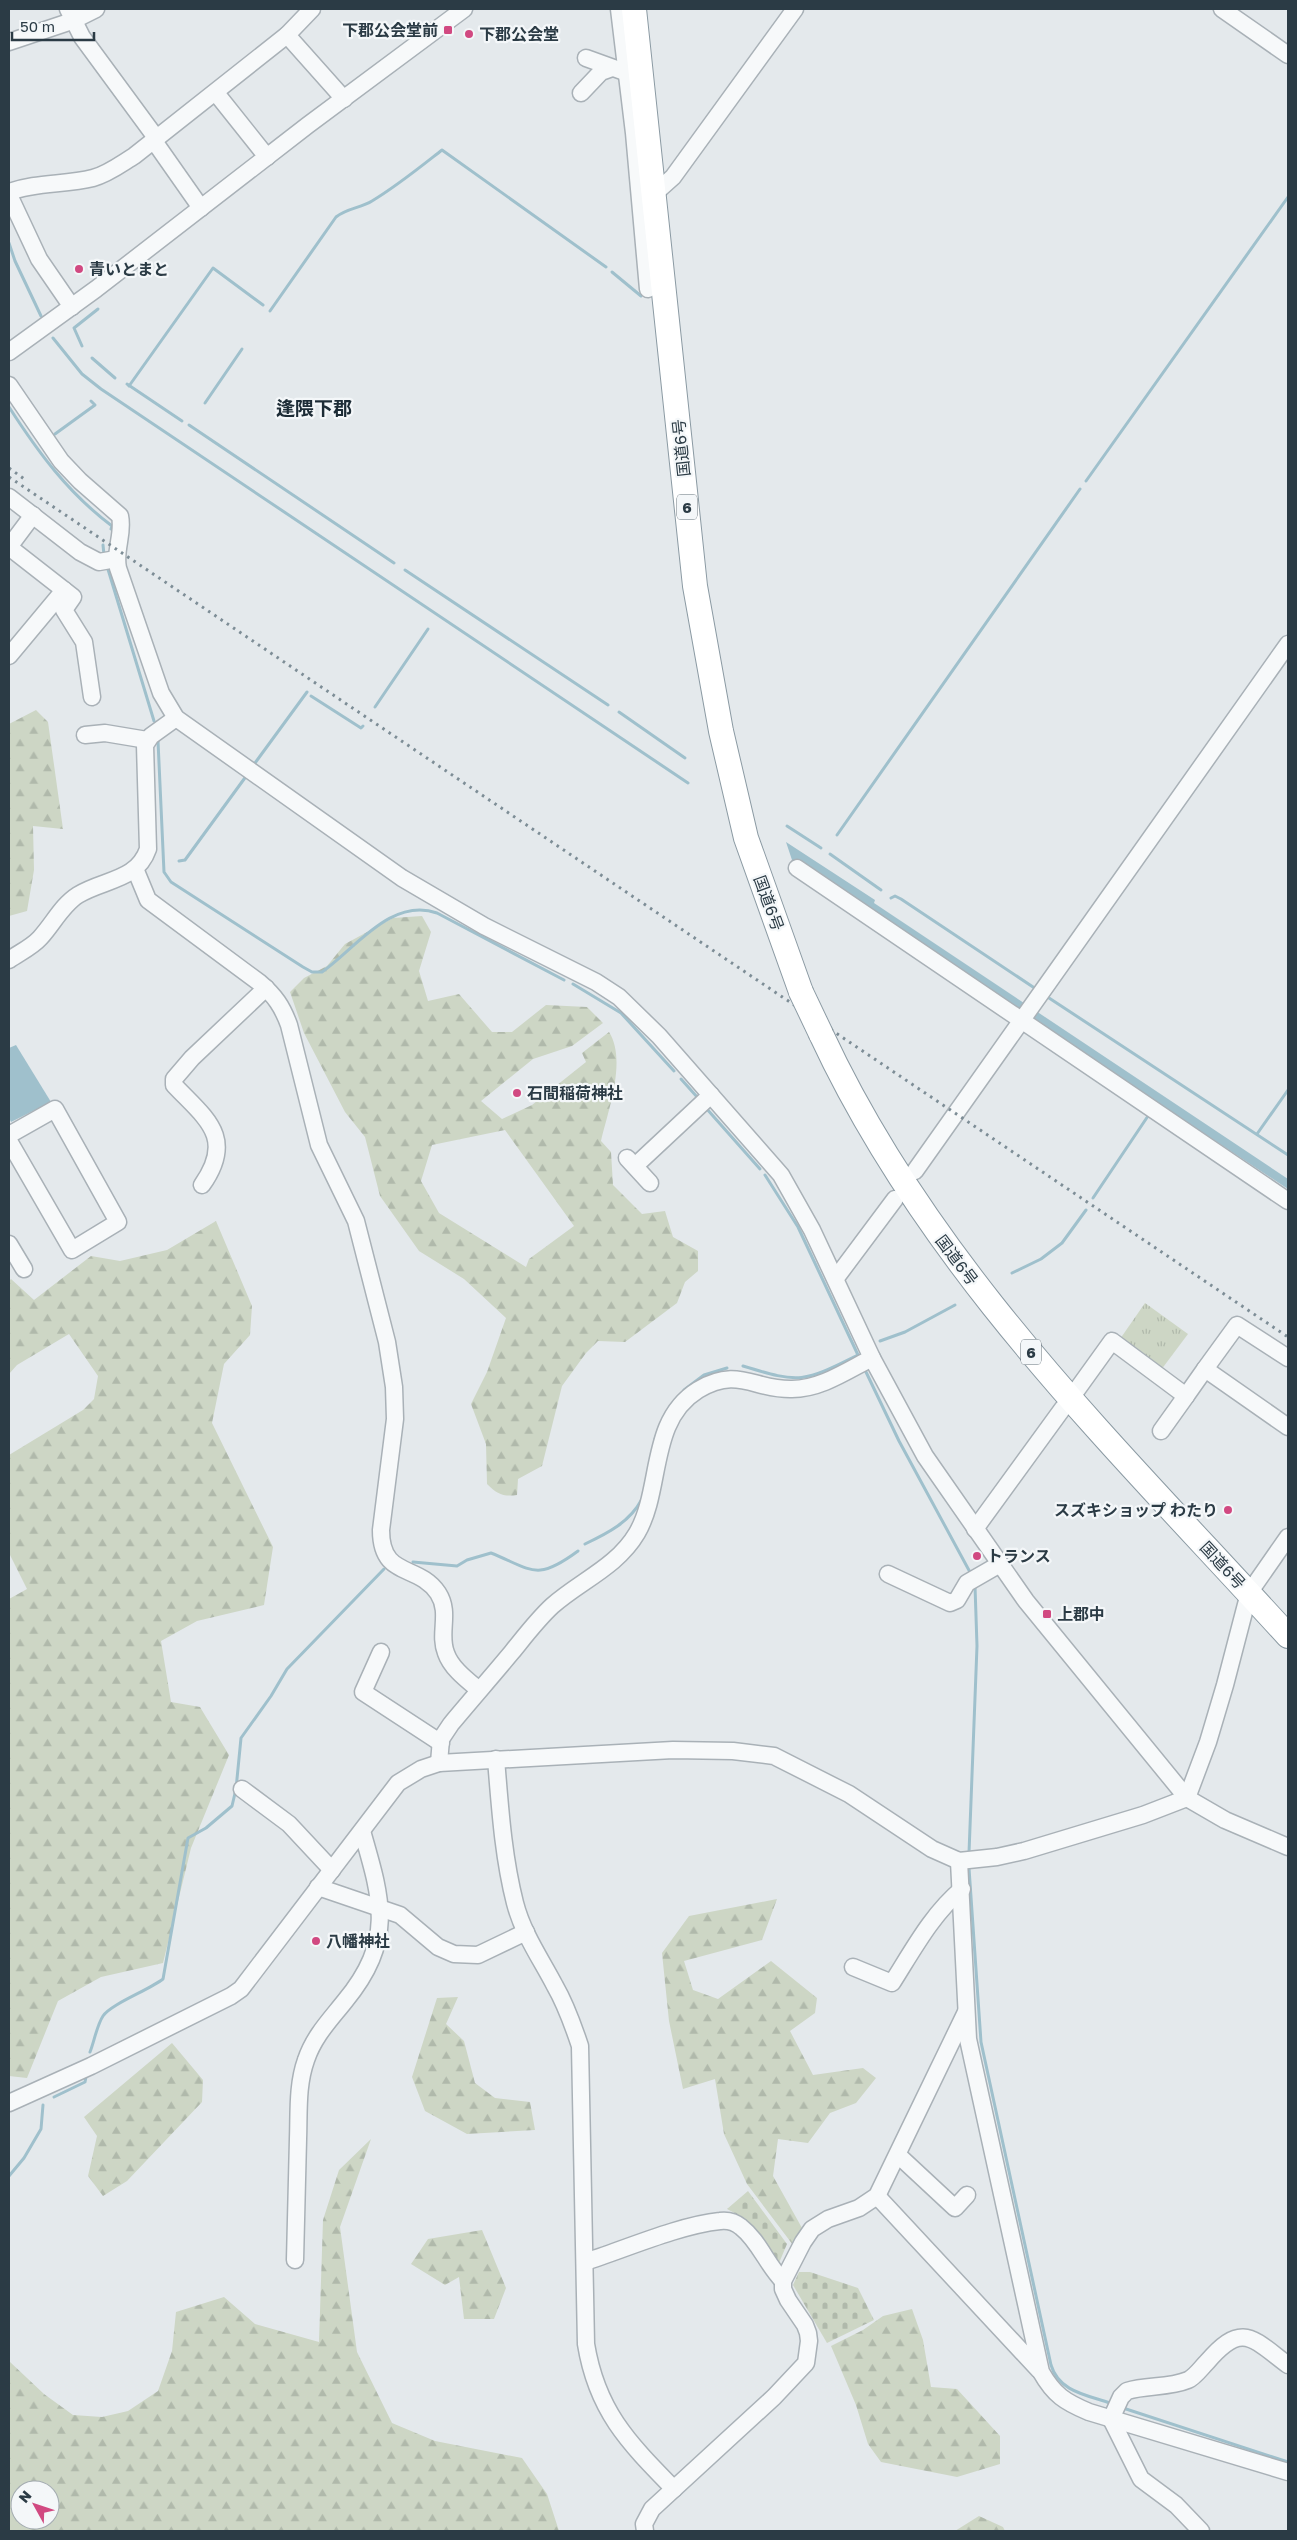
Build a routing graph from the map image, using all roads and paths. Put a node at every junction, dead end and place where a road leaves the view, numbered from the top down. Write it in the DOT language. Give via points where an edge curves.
graph roads {
  1 [pos="96,9"];
  2 [pos="312,9"];
  3 [pos="464,9"];
  4 [pos="619,9"];
  5 [pos="634,9"];
  6 [pos="795,9"];
  7 [pos="1222,9"];
  8 [pos="70,15"];
  9 [pos="287,35"];
  10 [pos="9,42"];
  11 [pos="1288,55"];
  12 [pos="586,58"];
  13 [pos="626,73"];
  14 [pos="216,92"];
  15 [pos="581,92"];
  16 [pos="344,98"];
  17 [pos="155,140"];
  18 [pos="267,157"];
  19 [pos="9,194"];
  20 [pos="654,194"];
  21 [pos="201,208"];
  22 [pos="648,289"];
  23 [pos="72,307"];
  24 [pos="9,352"];
  25 [pos="9,385"];
  26 [pos="9,497"];
  27 [pos="33,515"];
  28 [pos="9,547"];
  29 [pos="118,566"];
  30 [pos="64,590"];
  31 [pos="1288,644"];
  32 [pos="9,656"];
  33 [pos="92,697"];
  34 [pos="176,718"];
  35 [pos="85,735"];
  36 [pos="148,740"];
  37 [pos="797,868"];
  38 [pos="136,871"];
  39 [pos="9,960"];
  40 [pos="266,988"];
  41 [pos="1026,1013"];
  42 [pos="711,1094"];
  43 [pos="9,1135"];
  44 [pos="9,1141"];
  45 [pos="915,1171"];
  46 [pos="650,1183"];
  47 [pos="202,1185"];
  48 [pos="895,1199"];
  49 [pos="1288,1201"];
  50 [pos="9,1244"];
  51 [pos="24,1269"];
  52 [pos="836,1278"];
  53 [pos="872,1358"];
  54 [pos="1288,1358"];
  55 [pos="1205,1370"];
  56 [pos="1076,1391"];
  57 [pos="1186,1396"];
  58 [pos="1063,1408"];
  59 [pos="1288,1427"];
  60 [pos="1161,1431"];
  61 [pos="975,1528"];
  62 [pos="1288,1537"];
  63 [pos="1000,1564"];
  64 [pos="888,1574"];
  65 [pos="1249,1593"];
  66 [pos="1288,1636"];
  67 [pos="381,1652"];
  68 [pos="479,1690"];
  69 [pos="441,1743"];
  70 [pos="496,1759"];
  71 [pos="438,1762"];
  72 [pos="242,1789"];
  73 [pos="1187,1798"];
  74 [pos="362,1831"];
  75 [pos="1288,1847"];
  76 [pos="959,1861"];
  77 [pos="332,1870"];
  78 [pos="318,1887"];
  79 [pos="962,1889"];
  80 [pos="379,1908"];
  81 [pos="526,1932"];
  82 [pos="853,1968"];
  83 [pos="967,2010"];
  84 [pos="9,2103"];
  85 [pos="898,2155"];
  86 [pos="967,2195"];
  87 [pos="877,2196"];
  88 [pos="295,2260"];
  89 [pos="585,2262"];
  90 [pos="783,2281"];
  91 [pos="1288,2366"];
  92 [pos="1041,2372"];
  93 [pos="1111,2419"];
  94 [pos="1288,2472"];
  95 [pos="674,2489"];
  96 [pos="646,2531"];
  97 [pos="1201,2531"];
  1 -- 8 [label="street"];
  2 -- 9 [label="street"];
  3 -- 16 [label="street"];
  4 -- 13 [label="street"];
  5 -- 13 [label="highway, 国道6号 / 6"];
  6 -- 20 [label="street" via="673,177"];
  7 -- 11 [label="street"];
  8 -- 10 [label="street"];
  8 -- 17 [label="street"];
  9 -- 14 [label="street"];
  9 -- 16 [label="street"];
  12 -- 13 [label="street"];
  13 -- 15 [label="street" via="601,72"];
  13 -- 20 [label="highway, 国道6号 / 6"];
  13 -- 22 [label="street"];
  14 -- 17 [label="street"];
  14 -- 18 [label="street"];
  16 -- 18 [label="street"];
  17 -- 19 [label="street" via="114,169 93,178 40,184"];
  17 -- 21 [label="street"];
  18 -- 21 [label="street"];
  19 -- 23 [label="street" via="38,259"];
  20 -- 65 [label="highway, 国道6号 / 6, bridge" via="695,586 710,675 746,838 801,992 838,1072 877,1143 945,1245 1070,1398"];
  21 -- 23 [label="street"];
  23 -- 24 [label="street"];
  25 -- 29 [label="street" via="61,461 98,498 118,512 121,525"];
  26 -- 27 [label="street"];
  27 -- 28 [label="street"];
  27 -- 29 [label="street" via="80,552 99,562"];
  28 -- 30 [label="street"];
  29 -- 34 [label="street" via="161,693"];
  30 -- 32 [label="street"];
  30 -- 33 [label="street" via="73,597 64,610 84,642"];
  31 -- 41 [label="street"];
  34 -- 36 [label="street"];
  34 -- 42 [label="street" via="402,878 484,926 619,996"];
  35 -- 36 [label="street" via="104,733"];
  36 -- 38 [label="street" via="148,849"];
  37 -- 41 [label="street"];
  38 -- 39 [label="street" via="71,899 38,940"];
  38 -- 40 [label="street" via="148,900"];
  40 -- 47 [label="street" via="174,1079 174,1084 216,1132 213,1166"];
  40 -- 68 [label="street" via="280,1002 290,1025 319,1145 356,1222 387,1342 395,1419 380,1530 381,1544 385,1556 395,1567 429,1583 438,1593 446,1612 446,1655"];
  41 -- 45 [label="street"];
  41 -- 49 [label="street"];
  42 -- 46 [label="street" via="631,1162"];
  42 -- 52 [label="street" via="781,1175"];
  43 -- 44 [label="street" via="55,1109 118,1222 72,1250"];
  48 -- 52 [label="street"];
  50 -- 51 [label="street"];
  52 -- 53 [label="street"];
  53 -- 61 [label="street" via="925,1456"];
  53 -- 68 [label="street" via="803,1388 790,1389 740,1378 728,1379 697,1391 681,1405 665,1432 650,1504 636,1534 620,1556 552,1606"];
  54 -- 55 [label="street" via="1237,1325"];
  55 -- 57 [label="street"];
  55 -- 59 [label="street"];
  56 -- 57 [label="street" via="1112,1341"];
  57 -- 60 [label="street"];
  58 -- 61 [label="street"];
  61 -- 63 [label="street"];
  62 -- 65 [label="street"];
  63 -- 64 [label="street" via="967,1583 957,1600 950,1603"];
  63 -- 73 [label="street" via="1064,1649"];
  65 -- 66 [label="highway, 国道6号 / 6"];
  65 -- 73 [label="street" via="1211,1733"];
  67 -- 69 [label="street" via="362,1692"];
  68 -- 69 [label="street" via="451,1724"];
  69 -- 71 [label="street"];
  70 -- 71 [label="street"];
  70 -- 76 [label="street" via="673,1750 733,1751 774,1756 849,1794 932,1848"];
  70 -- 81 [label="street" via="503,1837 515,1904"];
  71 -- 74 [label="street" via="421,1768 398,1783"];
  72 -- 77 [label="street" via="289,1824"];
  73 -- 75 [label="street" via="1225,1820"];
  73 -- 76 [label="street" via="1024,1852"];
  74 -- 77 [label="street"];
  74 -- 80 [label="street"];
  76 -- 79 [label="street"];
  77 -- 78 [label="street"];
  78 -- 80 [label="street"];
  78 -- 84 [label="street" via="241,1989 231,1996 92,2066"];
  79 -- 82 [label="street" via="936,1916 892,1983"];
  79 -- 83 [label="street"];
  80 -- 81 [label="street" via="400,1915 438,1947 454,1954 478,1955"];
  80 -- 88 [label="street" via="380,1936 369,1965 346,2000 320,2030 306,2060 299,2090"];
  81 -- 89 [label="street" via="555,1985 580,2046"];
  83 -- 85 [label="street"];
  83 -- 92 [label="street" via="968,2039"];
  85 -- 86 [label="street" via="955,2208"];
  85 -- 87 [label="street"];
  87 -- 90 [label="street" via="859,2208 828,2219 812,2229"];
  87 -- 92 [label="street"];
  89 -- 90 [label="street" via="693,2227 721,2220 732,2221 750,2236"];
  89 -- 95 [label="street" via="586,2344 590,2371 599,2395 626,2440"];
  90 -- 95 [label="street" via="788,2300 808,2333 806,2363"];
  91 -- 93 [label="street" via="1260,2344 1242,2336 1236,2337 1222,2344 1190,2379 1178,2384 1127,2390"];
  92 -- 93 [label="street" via="1051,2389 1069,2404"];
  93 -- 94 [label="street"];
  93 -- 97 [label="street" via="1141,2479 1176,2505"];
  95 -- 96 [label="street" via="646,2517"];
}
